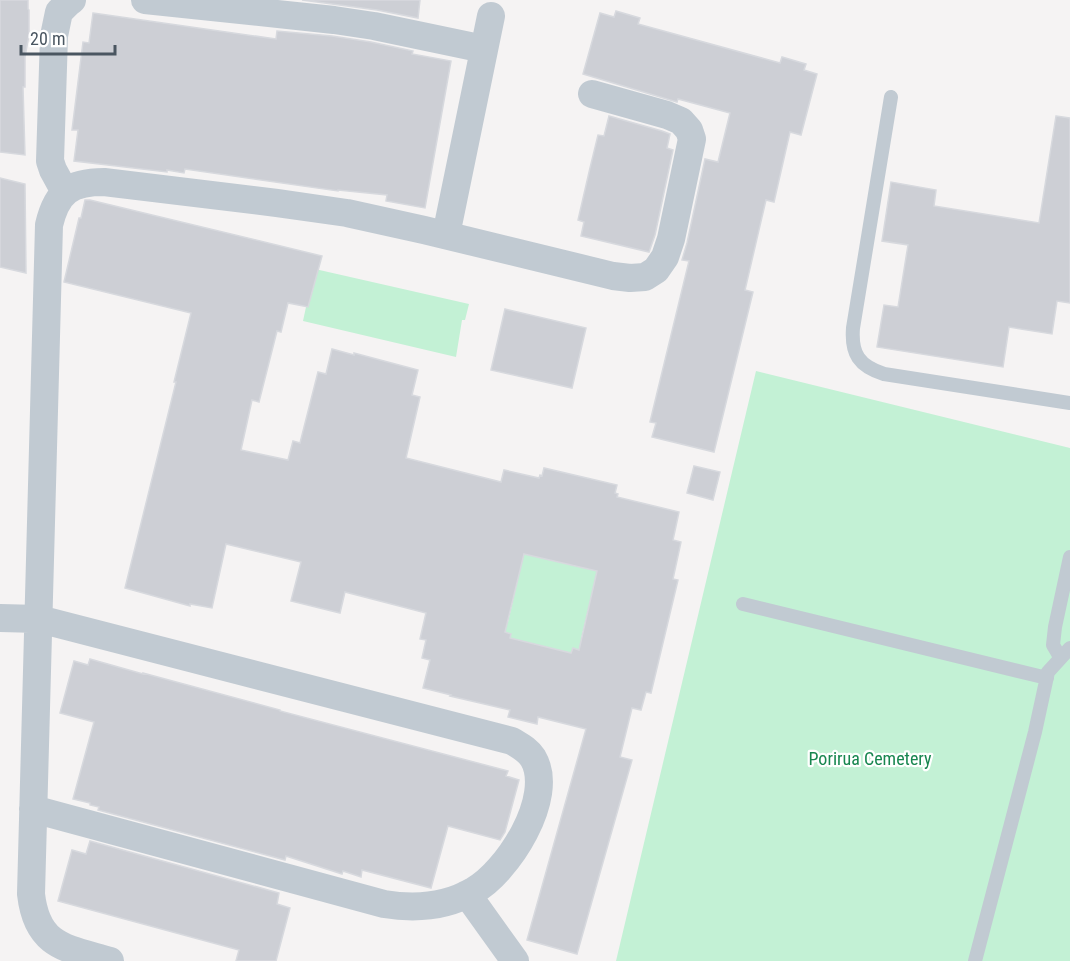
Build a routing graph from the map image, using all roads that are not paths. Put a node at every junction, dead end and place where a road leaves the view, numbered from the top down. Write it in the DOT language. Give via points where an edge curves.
graph roads {
  1 [pos="72,0"];
  2 [pos="145,0"];
  3 [pos="491,16"];
  4 [pos="484,49"];
  5 [pos="592,94"];
  6 [pos="891,97"];
  7 [pos="65,192"];
  8 [pos="446,235"];
  9 [pos="1070,403"];
  10 [pos="1070,557"];
  11 [pos="743,604"];
  12 [pos="0,618"];
  13 [pos="39,619"];
  14 [pos="1065,653"];
  15 [pos="1047,678"];
  16 [pos="33,809"];
  17 [pos="467,894"];
  18 [pos="110,961"];
  19 [pos="515,961"];
  20 [pos="975,961"];
  1 -- 7 [label="street" via="59,12 52,58 50,161"];
  2 -- 4 [label="street" via="334,20"];
  3 -- 4 [label="street"];
  4 -- 8 [label="street"];
  5 -- 8 [label="street" via="667,115 689,130 692,139 671,239 656,270 645,277 613,276"];
  6 -- 9 [label="lane" via="853,328 857,357 884,374"];
  7 -- 8 [label="street" via="73,186 104,182 347,213"];
  7 -- 13 [label="street" via="51,213 49,225"];
  10 -- 14 [label="lane" via="1053,645"];
  11 -- 15 [label="lane"];
  12 -- 13 [label="street"];
  13 -- 16 [label="street"];
  13 -- 17 [label="street" via="512,741 525,749 534,760 538,777 535,808 514,851 496,874"];
  14 -- 15 [label="lane"];
  15 -- 20 [label="lane"];
  16 -- 17 [label="street" via="384,904 428,906"];
  16 -- 18 [label="street" via="31,894 37,920 58,945"];
  17 -- 19 [label="street"];
}
